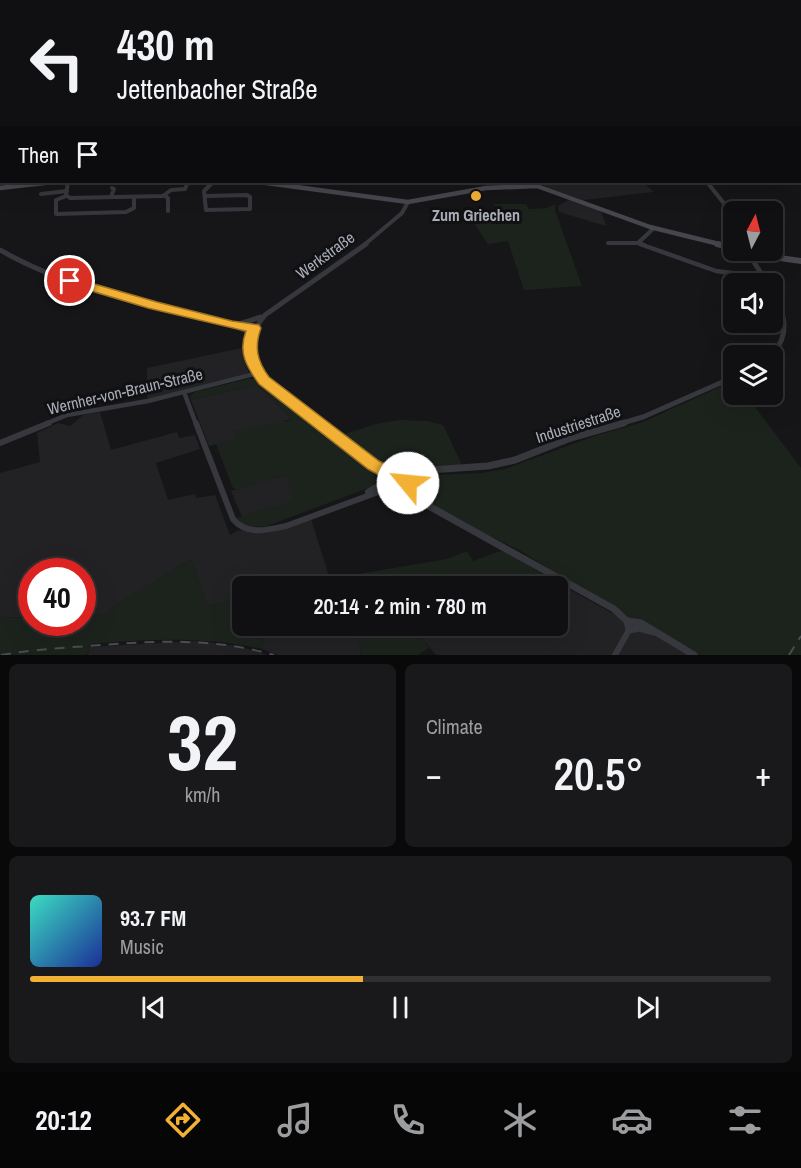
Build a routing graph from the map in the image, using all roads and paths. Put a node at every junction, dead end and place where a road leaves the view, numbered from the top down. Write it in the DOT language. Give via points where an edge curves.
graph roads {
  1 [pos="24,183"];
  2 [pos="47,183"];
  3 [pos="68,183"];
  4 [pos="188,183"];
  5 [pos="212,183"];
  6 [pos="279,183"];
  7 [pos="538,183"];
  8 [pos="708,183"];
  9 [pos="0,188"];
  10 [pos="112,188"];
  11 [pos="41,194"];
  12 [pos="66,194"];
  13 [pos="164,195"];
  14 [pos="111,196"];
  15 [pos="206,196"];
  16 [pos="134,197"];
  17 [pos="408,202"];
  18 [pos="723,202"];
  19 [pos="168,211"];
  20 [pos="654,228"];
  21 [pos="608,243"];
  22 [pos="638,243"];
  23 [pos="723,245"];
  24 [pos="0,250"];
  25 [pos="783,258"];
  26 [pos="753,261"];
  27 [pos="757,261"];
  28 [pos="801,261"];
  29 [pos="758,267"];
  30 [pos="737,273"];
  31 [pos="762,273"];
  32 [pos="783,313"];
  33 [pos="265,315"];
  34 [pos="234,325"];
  35 [pos="254,328"];
  36 [pos="251,336"];
  37 [pos="781,345"];
  38 [pos="258,373"];
  39 [pos="723,382"];
  40 [pos="184,392"];
  41 [pos="0,443"];
  42 [pos="388,480"];
  43 [pos="405,483"];
  44 [pos="628,625"];
  45 [pos="616,654"];
  46 [pos="694,655"];
  1 -- 2 [label="main road"];
  1 -- 9 [label="main road"];
  3 -- 12 [label="street"];
  4 -- 13 [label="street" via="185,189"];
  5 -- 15 [label="street" via="205,191"];
  6 -- 17 [label="main road"];
  7 -- 17 [label="main road"];
  7 -- 20 [label="main road"];
  8 -- 18 [label="street"];
  10 -- 14 [label="street"];
  11 -- 12 [label="street"];
  12 -- 14 [label="street"];
  12 -- 16 [label="street" via="56,200 56,214 113,214 133,209"];
  13 -- 16 [label="street"];
  13 -- 19 [label="street" via="168,198"];
  14 -- 16 [label="street"];
  15 -- 15 [label="street" via="208,211 250,209 247,195"];
  17 -- 33 [label="street, Werkstraße" via="402,214 367,242"];
  20 -- 22 [label="street"];
  20 -- 23 [label="main road"];
  21 -- 22 [label="street"];
  22 -- 30 [label="street" via="716,270"];
  24 -- 34 [label="street" via="20,262 96,290"];
  25 -- 28 [label="main road"];
  26 -- 29 [label="street"];
  27 -- 29 [label="street"];
  29 -- 31 [label="street"];
  32 -- 37 [label="street" via="786,327"];
  33 -- 34 [label="street"];
  33 -- 35 [label="street, Werkstraße"];
  34 -- 35 [label="street"];
  34 -- 36 [label="street"];
  35 -- 36 [label="street, Werkstraße"];
  36 -- 38 [label="street" via="250,358"];
  38 -- 40 [label="street, Wernher-von-Braun-Straße"];
  38 -- 42 [label="street"];
  39 -- 43 [label="street, Industriestraße" via="643,417 568,439 515,460 423,471"];
  40 -- 41 [label="street, Wernher-von-Braun-Straße" via="61,416"];
  40 -- 42 [label="street" via="238,526 251,531 288,524 363,495"];
  42 -- 43 [label="street"];
  42 -- 43 [label="street"];
  43 -- 44 [label="street" via="423,502 614,609"];
  44 -- 45 [label="street"];
  44 -- 46 [label="street" via="654,632"];
}
